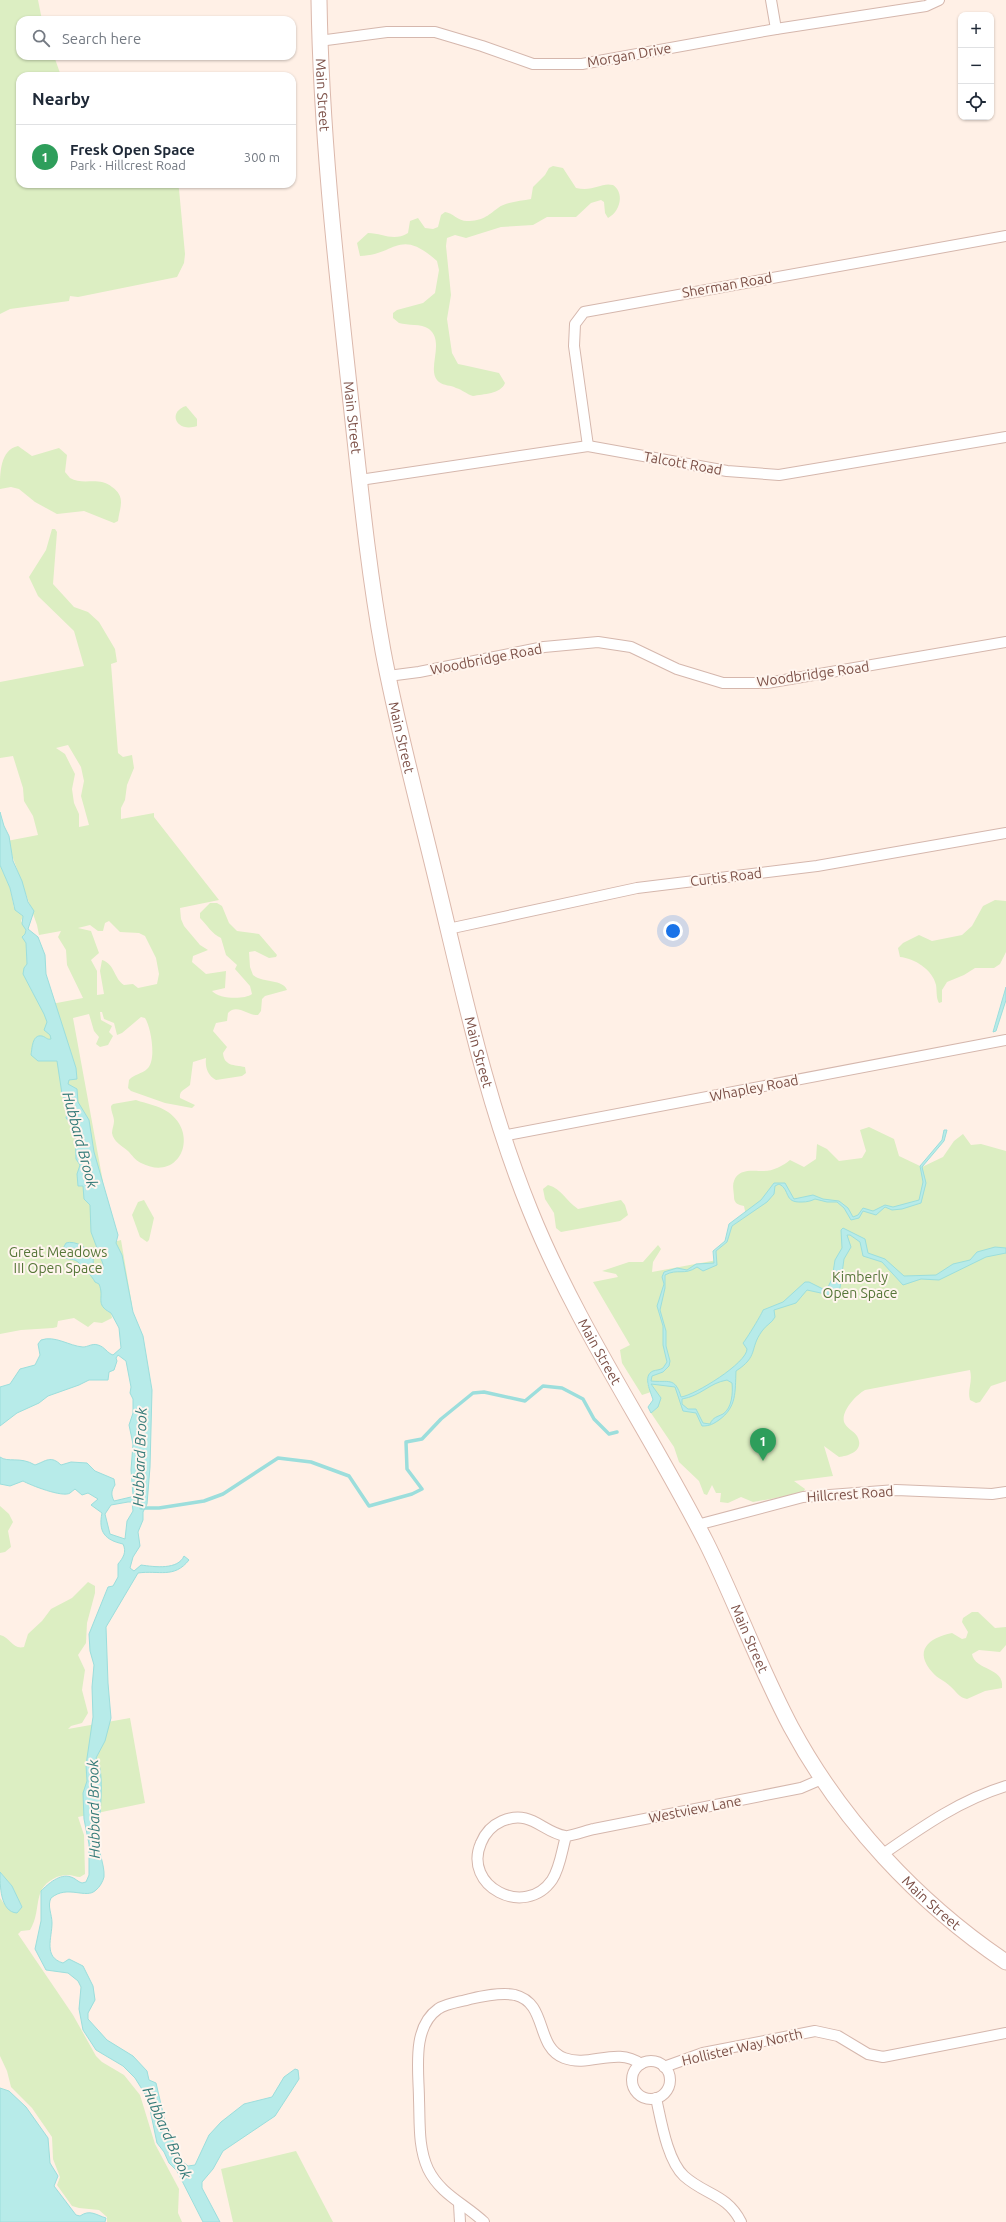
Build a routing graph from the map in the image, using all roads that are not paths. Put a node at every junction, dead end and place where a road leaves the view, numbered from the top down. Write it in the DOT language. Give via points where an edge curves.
graph roads {
  1 [pos="319,0"];
  2 [pos="771,0"];
  3 [pos="939,0"];
  4 [pos="776,29"];
  5 [pos="320,41"];
  6 [pos="1006,236"];
  7 [pos="1006,437"];
  8 [pos="588,446"];
  9 [pos="360,480"];
  10 [pos="1006,642"];
  11 [pos="388,676"];
  12 [pos="1006,833"];
  13 [pos="448,929"];
  14 [pos="1006,1040"];
  15 [pos="502,1136"];
  16 [pos="1006,1492"];
  17 [pos="697,1525"];
  18 [pos="822,1779"];
  19 [pos="1006,1786"];
  20 [pos="566,1836"];
  21 [pos="883,1854"];
  22 [pos="1006,1962"];
  23 [pos="1006,2032"];
  24 [pos="640,2064"];
  25 [pos="664,2067"];
  26 [pos="656,2098"];
  27 [pos="459,2204"];
  28 [pos="460,2222"];
  29 [pos="484,2222"];
  30 [pos="741,2222"];
  1 -- 5 [label="main road, Main Street"];
  2 -- 4 [label="street"];
  3 -- 4 [label="street, Morgan Drive" via="926,6"];
  4 -- 5 [label="street, Morgan Drive" via="582,64 533,64 435,32 387,32"];
  5 -- 9 [label="main road, Main Street" via="331,217"];
  6 -- 8 [label="street, Sherman Road" via="584,312 575,324 574,346"];
  7 -- 8 [label="street, Talcott Road" via="779,475 727,471"];
  8 -- 9 [label="street, Talcott Road"];
  9 -- 11 [label="main road, Main Street" via="370,568"];
  10 -- 11 [label="street, Woodbridge Road" via="767,683 722,683 677,669 631,647 598,642 544,647"];
  11 -- 13 [label="main road, Main Street"];
  12 -- 13 [label="street, Curtis Road" via="817,866 637,888"];
  13 -- 15 [label="main road, Main Street" via="482,1068"];
  14 -- 15 [label="street, Whapley Road"];
  15 -- 17 [label="main road, Main Street" via="531,1214 567,1294"];
  16 -- 17 [label="street, Hillcrest Road" via="992,1494 896,1490 803,1497"];
  17 -- 18 [label="main road, Main Street" via="780,1705"];
  18 -- 20 [label="street, Westview Lane" via="801,1788 594,1828"];
  18 -- 21 [label="main road, Main Street" via="861,1831"];
  19 -- 21 [label="street" via="989,1791 942,1814"];
  20 -- 20 [label="street" via="527,1819 502,1821 488,1831 480,1846 478,1862 483,1878 502,1895 518,1898 534,1895 545,1888 553,1878"];
  21 -- 22 [label="main road, Main Street" via="921,1894 962,1930"];
  23 -- 25 [label="street, Hollister Way North" via="883,2057 868,2054 831,2034 805,2032 698,2054"];
  24 -- 25 [label="street, Hollister Way North" via="654,2061"];
  24 -- 26 [label="street" via="632,2077 634,2089 642,2097"];
  24 -- 27 [label="street, Hollister Way North" via="620,2056 580,2060 564,2058 548,2045 535,2010 526,2001 515,1996 474,1998 438,2009 426,2024 419,2050 420,2141 431,2175"];
  25 -- 26 [label="street" via="670,2083 664,2094"];
  26 -- 30 [label="street" via="676,2165 684,2176 726,2202"];
  27 -- 28 [label="street"];
  27 -- 29 [label="street, Hollister Way North"];
}
